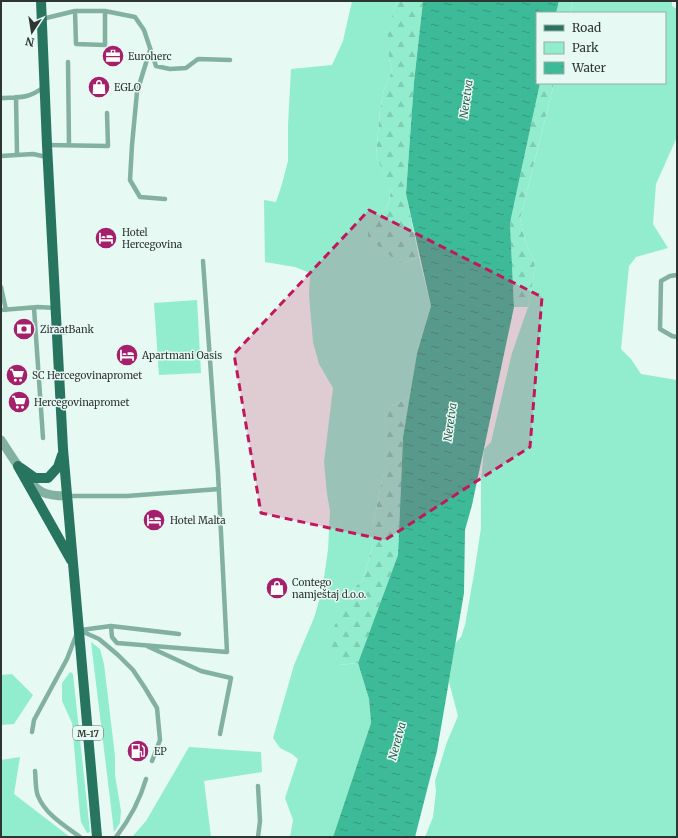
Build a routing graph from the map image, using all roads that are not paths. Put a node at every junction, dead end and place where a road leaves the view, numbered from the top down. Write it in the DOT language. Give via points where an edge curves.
graph roads {
  1 [pos="41,1"];
  2 [pos="75,11"];
  3 [pos="105,11"];
  4 [pos="42,19"];
  5 [pos="150,50"];
  6 [pos="230,60"];
  7 [pos="68,62"];
  8 [pos="45,86"];
  9 [pos="16,97"];
  10 [pos="1,98"];
  11 [pos="107,113"];
  12 [pos="47,145"];
  13 [pos="69,145"];
  14 [pos="18,154"];
  15 [pos="1,156"];
  16 [pos="48,158"];
  17 [pos="165,199"];
  18 [pos="203,261"];
  19 [pos="677,275"];
  20 [pos="1,287"];
  21 [pos="34,308"];
  22 [pos="56,308"];
  23 [pos="3,310"];
  24 [pos="85,330"];
  25 [pos="57,333"];
  26 [pos="677,337"];
  27 [pos="43,438"];
  28 [pos="1,440"];
  29 [pos="63,449"];
  30 [pos="18,466"];
  31 [pos="219,489"];
  32 [pos="67,496"];
  33 [pos="73,565"];
  34 [pos="111,626"];
  35 [pos="79,630"];
  36 [pos="179,634"];
  37 [pos="143,645"];
  38 [pos="32,732"];
  39 [pos="220,734"];
  40 [pos="152,761"];
  41 [pos="35,771"];
  42 [pos="146,779"];
  43 [pos="258,786"];
  44 [pos="80,837"];
  45 [pos="97,837"];
  46 [pos="116,837"];
  47 [pos="258,837"];
  1 -- 4 [label="main road, M-17"];
  2 -- 3 [label="lane"];
  2 -- 3 [label="lane" via="76,44 105,45"];
  2 -- 4 [label="lane"];
  3 -- 5 [label="lane" via="135,17 144,30"];
  4 -- 8 [label="main road, M-17"];
  5 -- 6 [label="lane" via="156,66 170,69 186,68 198,59"];
  5 -- 17 [label="lane" via="138,92 130,180 140,198"];
  7 -- 13 [label="lane"];
  8 -- 9 [label="lane" via="35,94"];
  8 -- 12 [label="main road, M-17"];
  9 -- 10 [label="lane"];
  9 -- 14 [label="lane"];
  11 -- 13 [label="lane" via="108,146"];
  12 -- 13 [label="lane"];
  12 -- 16 [label="main road, M-17"];
  14 -- 15 [label="lane"];
  14 -- 16 [label="lane"];
  16 -- 22 [label="main road, M-17"];
  18 -- 31 [label="lane"];
  19 -- 26 [label="lane" via="661,281 659,313 660,329"];
  20 -- 23 [label="lane"];
  21 -- 22 [label="lane"];
  21 -- 23 [label="lane"];
  21 -- 27 [label="lane"];
  22 -- 25 [label="main road, M-17"];
  24 -- 25 [label="lane"];
  25 -- 29 [label="main road, M-17"];
  28 -- 30 [label="street"];
  29 -- 30 [label="main road" via="58,468 48,478 35,478"];
  29 -- 32 [label="main road, M-17"];
  30 -- 32 [label="street" via="43,493"];
  30 -- 33 [label="main road"];
  31 -- 32 [label="lane" via="126,496"];
  31 -- 37 [label="lane" via="227,652"];
  32 -- 33 [label="main road, M-17"];
  33 -- 35 [label="main road, M-17"];
  34 -- 35 [label="lane"];
  34 -- 36 [label="lane"];
  34 -- 37 [label="lane" via="112,637 117,643"];
  35 -- 38 [label="lane" via="67,659 34,720"];
  35 -- 40 [label="lane" via="99,639 133,670 157,708 160,740"];
  35 -- 45 [label="main road, M-17"];
  37 -- 39 [label="lane" via="201,671 231,678"];
  41 -- 44 [label="lane" via="37,795 44,806"];
  42 -- 46 [label="lane" via="125,826"];
  43 -- 47 [label="lane"];
}
